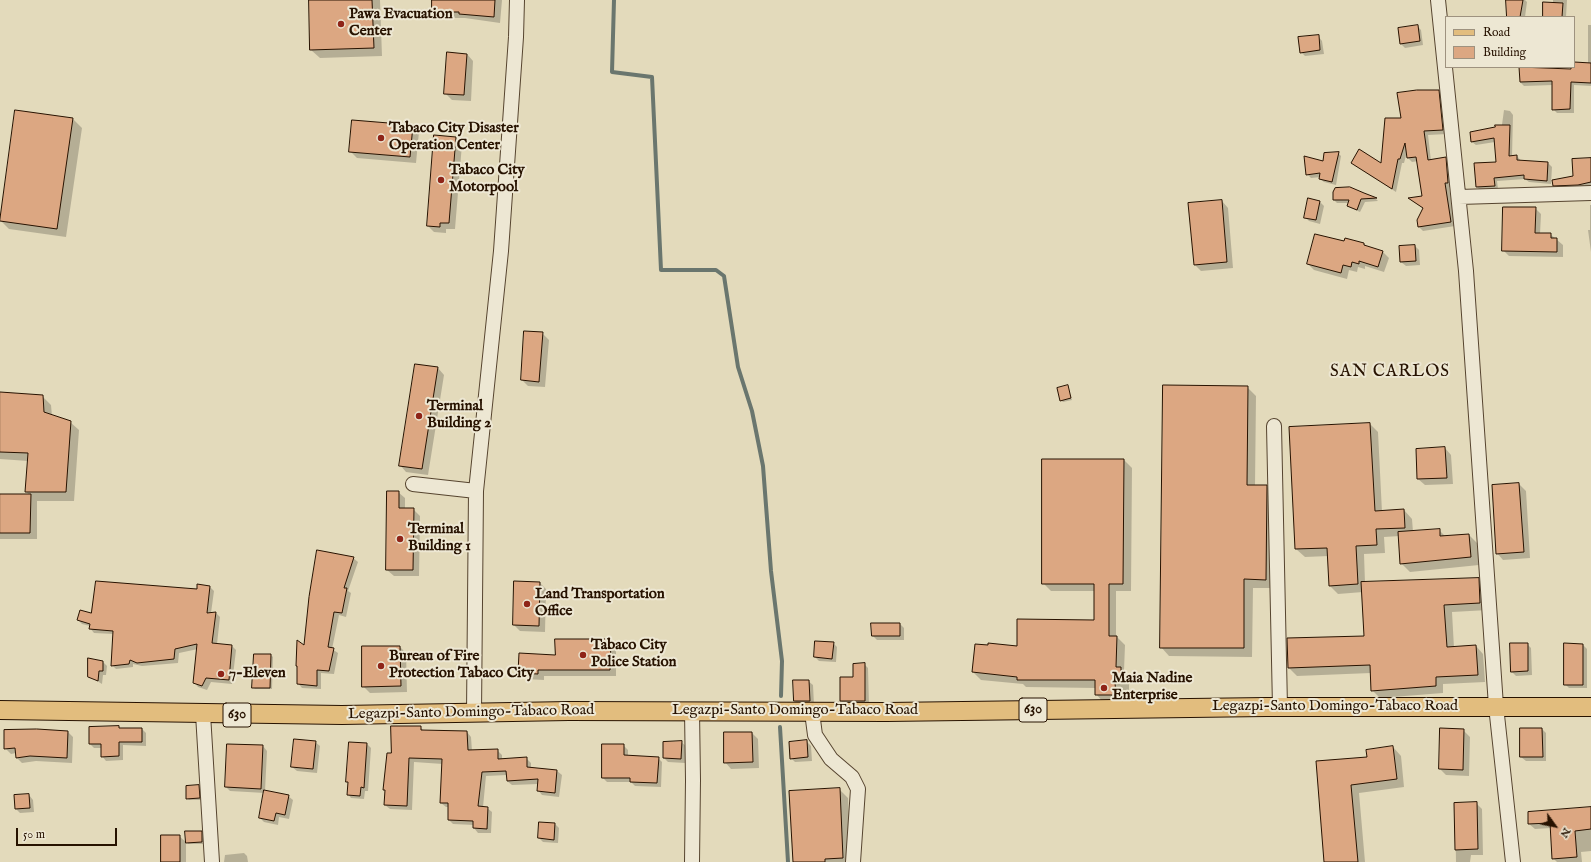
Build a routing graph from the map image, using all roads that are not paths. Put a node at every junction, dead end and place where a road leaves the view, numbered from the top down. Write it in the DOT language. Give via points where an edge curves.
graph roads {
  1 [pos="517,0"];
  2 [pos="1438,0"];
  3 [pos="1445,66"];
  4 [pos="1445,68"];
  5 [pos="1591,192"];
  6 [pos="1459,197"];
  7 [pos="1274,426"];
  8 [pos="413,484"];
  9 [pos="476,491"];
  10 [pos="1496,706"];
  11 [pos="1280,707"];
  12 [pos="1591,707"];
  13 [pos="0,710"];
  14 [pos="692,711"];
  15 [pos="812,712"];
  16 [pos="474,713"];
  17 [pos="203,714"];
  18 [pos="212,862"];
  19 [pos="692,862"];
  20 [pos="854,862"];
  21 [pos="1513,862"];
  1 -- 9 [label="street" via="501,251"];
  2 -- 3 [label="street"];
  4 -- 6 [label="street"];
  5 -- 6 [label="street"];
  6 -- 10 [label="street" via="1475,387"];
  7 -- 11 [label="street"];
  8 -- 9 [label="street"];
  9 -- 16 [label="street"];
  10 -- 11 [label="main road, Legazpi-Santo Domingo-Tabaco Road / 630"];
  10 -- 12 [label="main road, Legazpi-Santo Domingo-Tabaco Road / 630"];
  10 -- 21 [label="street"];
  11 -- 15 [label="main road, Legazpi-Santo Domingo-Tabaco Road / 630"];
  13 -- 17 [label="main road, Legazpi-Santo Domingo-Tabaco Road / 630"];
  14 -- 15 [label="main road, Legazpi-Santo Domingo-Tabaco Road / 630"];
  14 -- 16 [label="main road, Legazpi-Santo Domingo-Tabaco Road / 630"];
  14 -- 19 [label="street"];
  15 -- 20 [label="street" via="815,735 831,759 852,777 858,789"];
  16 -- 17 [label="main road, Legazpi-Santo Domingo-Tabaco Road / 630"];
  17 -- 18 [label="street"];
}
